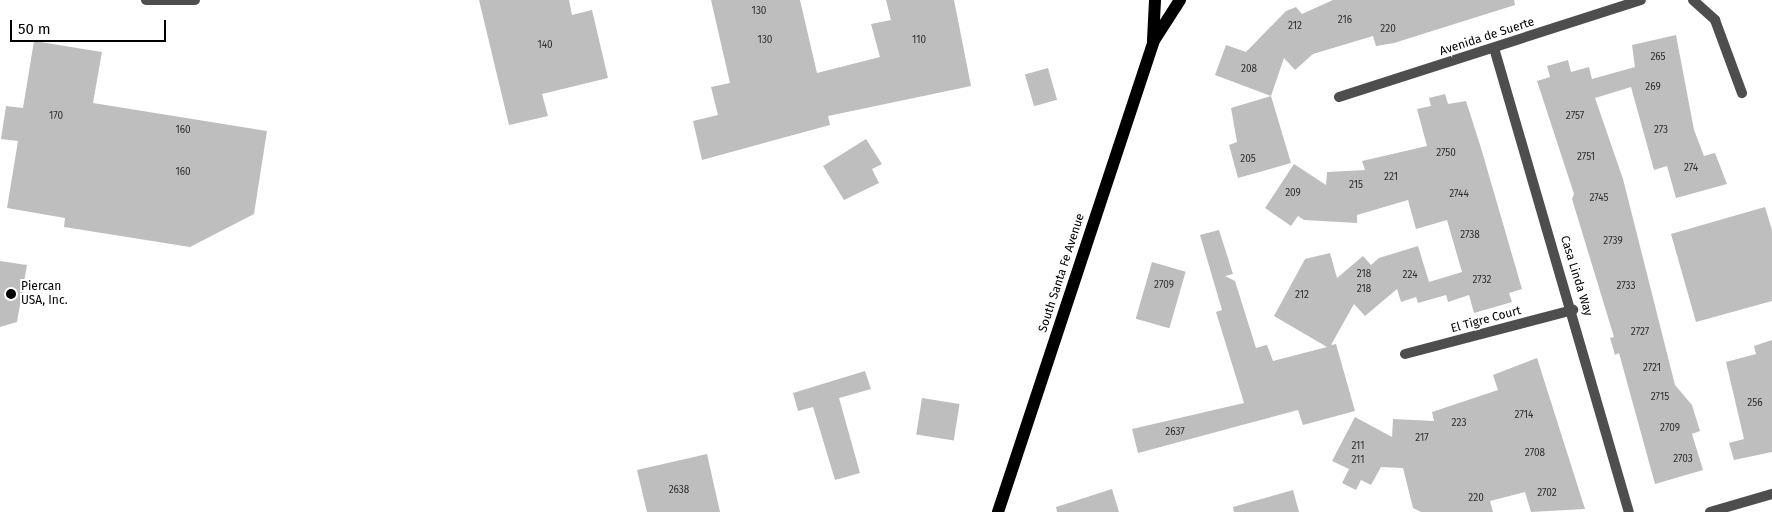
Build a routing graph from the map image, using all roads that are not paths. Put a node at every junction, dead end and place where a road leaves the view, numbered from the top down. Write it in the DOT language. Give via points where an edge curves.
graph roads {
  1 [pos="146,0"];
  2 [pos="195,0"];
  3 [pos="1155,0"];
  4 [pos="1180,0"];
  5 [pos="1641,0"];
  6 [pos="1693,0"];
  7 [pos="1153,42"];
  8 [pos="1494,48"];
  9 [pos="1742,93"];
  10 [pos="1339,96"];
  11 [pos="1573,310"];
  12 [pos="1406,354"];
  13 [pos="1772,494"];
  14 [pos="998,512"];
  15 [pos="1629,512"];
  16 [pos="1710,512"];
  1 -- 2 [label="street"];
  3 -- 7 [label="main road, South Santa Fe Avenue"];
  4 -- 7 [label="main road, South Santa Fe Avenue"];
  5 -- 8 [label="street, Avenida de Suerte"];
  6 -- 9 [label="street" via="1716,20"];
  7 -- 14 [label="main road, South Santa Fe Avenue"];
  8 -- 10 [label="street, Avenida de Suerte"];
  8 -- 11 [label="street, Casa Linda Way"];
  11 -- 12 [label="street, El Tigre Court"];
  11 -- 15 [label="street, Casa Linda Way"];
  13 -- 16 [label="street"];
}
